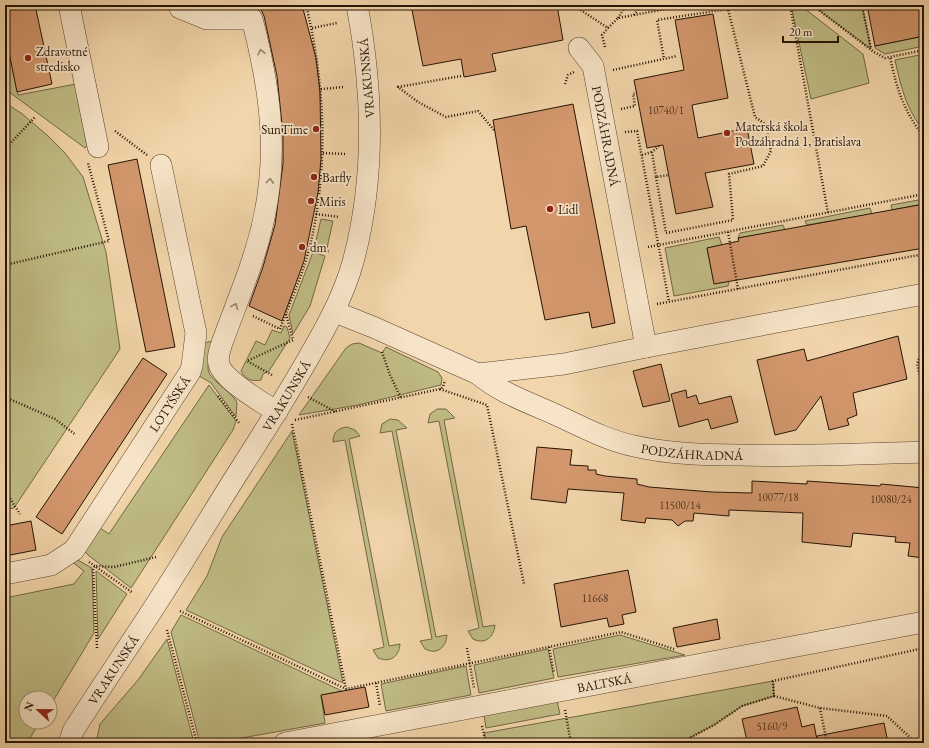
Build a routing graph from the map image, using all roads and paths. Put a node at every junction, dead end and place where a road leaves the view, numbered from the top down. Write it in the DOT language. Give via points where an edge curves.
graph roads {
  1 [pos="69,5"];
  2 [pos="180,5"];
  3 [pos="306,5"];
  4 [pos="357,5"];
  5 [pos="573,5"];
  6 [pos="626,5"];
  7 [pos="641,5"];
  8 [pos="687,5"];
  9 [pos="790,5"];
  10 [pos="812,5"];
  11 [pos="862,5"];
  12 [pos="634,15"];
  13 [pos="618,18"];
  14 [pos="337,23"];
  15 [pos="312,28"];
  16 [pos="608,28"];
  17 [pos="579,48"];
  18 [pos="605,49"];
  19 [pos="871,49"];
  20 [pos="924,50"];
  21 [pos="677,56"];
  22 [pos="890,57"];
  23 [pos="664,59"];
  24 [pos="609,70"];
  25 [pos="461,76"];
  26 [pos="344,87"];
  27 [pos="321,89"];
  28 [pos="637,93"];
  29 [pos="617,109"];
  30 [pos="93,114"];
  31 [pos="35,117"];
  32 [pos="494,130"];
  33 [pos="621,133"];
  34 [pos="924,137"];
  35 [pos="659,146"];
  36 [pos="98,148"];
  37 [pos="5,149"];
  38 [pos="652,152"];
  39 [pos="323,153"];
  40 [pos="346,154"];
  41 [pos="642,155"];
  42 [pos="161,165"];
  43 [pos="669,175"];
  44 [pos="656,177"];
  45 [pos="924,194"];
  46 [pos="828,213"];
  47 [pos="316,214"];
  48 [pos="339,217"];
  49 [pos="728,232"];
  50 [pos="659,245"];
  51 [pos="310,247"];
  52 [pos="330,252"];
  53 [pos="628,252"];
  54 [pos="924,254"];
  55 [pos="5,265"];
  56 [pos="738,289"];
  57 [pos="924,294"];
  58 [pos="669,302"];
  59 [pos="234,308"];
  60 [pos="639,308"];
  61 [pos="334,312"];
  62 [pos="286,313"];
  63 [pos="646,347"];
  64 [pos="381,350"];
  65 [pos="921,358"];
  66 [pos="443,374"];
  67 [pos="478,374"];
  68 [pos="272,375"];
  69 [pos="440,389"];
  70 [pos="214,391"];
  71 [pos="924,392"];
  72 [pos="5,397"];
  73 [pos="307,397"];
  74 [pos="401,398"];
  75 [pos="277,412"];
  76 [pos="336,412"];
  77 [pos="240,424"];
  78 [pos="76,435"];
  79 [pos="924,452"];
  80 [pos="5,491"];
  81 [pos="20,514"];
  82 [pos="74,550"];
  83 [pos="156,557"];
  84 [pos="95,566"];
  85 [pos="5,574"];
  86 [pos="524,584"];
  87 [pos="132,593"];
  88 [pos="180,611"];
  89 [pos="924,622"];
  90 [pos="167,630"];
  91 [pos="97,648"];
  92 [pos="924,648"];
  93 [pos="676,650"];
  94 [pos="346,688"];
  95 [pos="774,696"];
  96 [pos="820,708"];
  97 [pos="567,717"];
  98 [pos="484,733"];
  99 [pos="69,743"];
  100 [pos="197,743"];
  101 [pos="285,743"];
  102 [pos="486,743"];
  103 [pos="571,743"];
  104 [pos="680,743"];
  105 [pos="827,743"];
  106 [pos="916,743"];
  1 -- 30 [label="street"];
  59 -- 2 [label="street, one-way" via="256,251 270,187 273,142 262,54 252,19 207,18 180,8"];
  3 -- 15 [label="path"];
  4 -- 61 [label="street, VRAKUNSKÁ" via="366,52 370,107 369,162 361,227 347,280"];
  5 -- 16 [label="path"];
  6 -- 13 [label="path"];
  7 -- 12 [label="path"];
  8 -- 12 [label="path"];
  9 -- 46 [label="path"];
  10 -- 19 [label="path"];
  11 -- 19 [label="path"];
  12 -- 13 [label="path"];
  13 -- 16 [label="path"];
  14 -- 15 [label="path"];
  15 -- 27 [label="path"];
  16 -- 18 [label="path" via="602,35"];
  17 -- 53 [label="street, PODZÁHRADNÁ" via="593,66"];
  19 -- 22 [label="path" via="885,58"];
  20 -- 22 [label="path"];
  21 -- 23 [label="path"];
  22 -- 34 [label="path" via="900,96 913,124"];
  23 -- 24 [label="path"];
  23 -- 44 [label="path" via="657,20 728,9 755,118 765,124 772,151 763,166 729,174 734,220 666,233"];
  25 -- 32 [label="path" via="398,87 418,102 446,117 478,111"];
  26 -- 27 [label="path"];
  27 -- 39 [label="path"];
  28 -- 29 [label="path" via="633,94 635,106"];
  30 -- 36 [label="street"];
  30 -- 42 [label="path"];
  31 -- 37 [label="path"];
  33 -- 41 [label="path" via="637,131"];
  35 -- 38 [label="path"];
  36 -- 55 [label="path" via="88,163 109,241"];
  38 -- 41 [label="path"];
  38 -- 44 [label="path"];
  39 -- 40 [label="path"];
  39 -- 47 [label="path"];
  41 -- 50 [label="path"];
  42 -- 82 [label="street, LOTYŠSKÁ" via="196,333 192,366"];
  43 -- 44 [label="path"];
  45 -- 46 [label="path"];
  46 -- 49 [label="path"];
  47 -- 48 [label="path"];
  47 -- 51 [label="path"];
  49 -- 50 [label="path"];
  49 -- 56 [label="path"];
  50 -- 53 [label="path"];
  50 -- 58 [label="path"];
  51 -- 52 [label="path"];
  51 -- 62 [label="path"];
  53 -- 60 [label="street, PODZÁHRADNÁ"];
  54 -- 56 [label="path"];
  56 -- 58 [label="path"];
  57 -- 63 [label="street"];
  58 -- 60 [label="path"];
  59 -- 62 [label="path" via="280,329"];
  59 -- 75 [label="street" via="222,343 219,364 222,371 240,386"];
  60 -- 63 [label="street, PODZÁHRADNÁ"];
  61 -- 67 [label="street, PODZÁHRADNÁ"];
  61 -- 75 [label="street, VRAKUNSKÁ"];
  62 -- 68 [label="path" via="293,340 247,361"];
  63 -- 67 [label="street" via="564,364"];
  64 -- 74 [label="path"];
  65 -- 71 [label="path" via="917,364"];
  66 -- 69 [label="path" via="445,384"];
  67 -- 79 [label="street, PODZÁHRADNÁ" via="490,384 522,400 606,437 633,446 667,452 807,457"];
  69 -- 74 [label="path"];
  69 -- 86 [label="path" via="487,405"];
  70 -- 77 [label="path"];
  72 -- 78 [label="path" via="55,419"];
  73 -- 76 [label="path"];
  74 -- 76 [label="path"];
  75 -- 99 [label="street, VRAKUNSKÁ" via="73,731"];
  76 -- 94 [label="path" via="292,421"];
  80 -- 81 [label="path"];
  82 -- 84 [label="path"];
  82 -- 85 [label="street, LOTYŠSKÁ" via="51,565"];
  83 -- 84 [label="path" via="114,567"];
  84 -- 87 [label="path"];
  84 -- 91 [label="path" via="93,569"];
  88 -- 94 [label="path"];
  89 -- 101 [label="street, BALTSKÁ"];
  90 -- 100 [label="path"];
  92 -- 95 [label="path" via="773,680"];
  93 -- 94 [label="path" via="621,632"];
  95 -- 96 [label="path"];
  95 -- 104 [label="path" via="742,706"];
  96 -- 105 [label="path"];
  96 -- 106 [label="path" via="887,716"];
  97 -- 103 [label="path"];
  98 -- 102 [label="path"];
}
